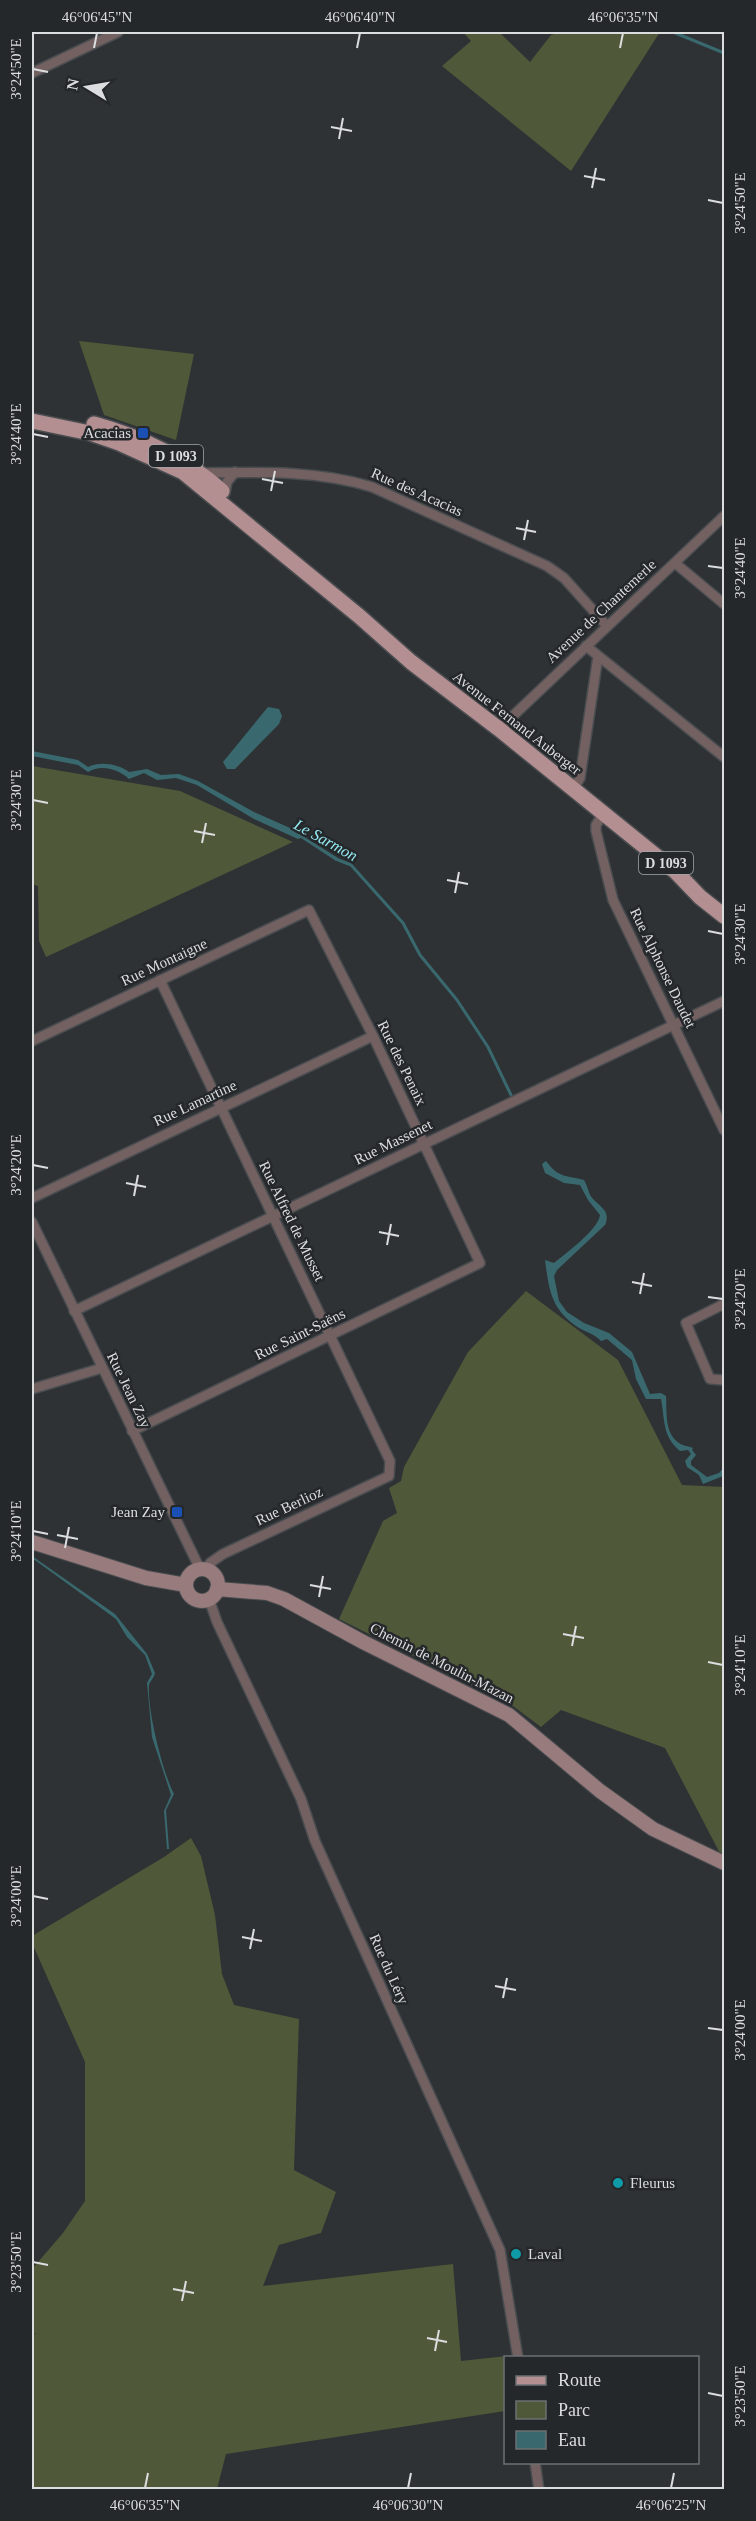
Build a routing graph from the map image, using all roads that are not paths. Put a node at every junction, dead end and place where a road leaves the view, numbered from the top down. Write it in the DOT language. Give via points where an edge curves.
graph roads {
  1 [pos="118,32"];
  2 [pos="32,73"];
  3 [pos="32,419"];
  4 [pos="183,472"];
  5 [pos="235,472"];
  6 [pos="202,473"];
  7 [pos="225,493"];
  8 [pos="724,516"];
  9 [pos="288,557"];
  10 [pos="675,563"];
  11 [pos="724,604"];
  12 [pos="607,626"];
  13 [pos="586,646"];
  14 [pos="598,656"];
  15 [pos="499,729"];
  16 [pos="724,758"];
  17 [pos="573,789"];
  18 [pos="603,814"];
  19 [pos="309,910"];
  20 [pos="724,916"];
  21 [pos="160,980"];
  22 [pos="724,1001"];
  23 [pos="675,1026"];
  24 [pos="373,1036"];
  25 [pos="32,1041"];
  26 [pos="221,1107"];
  27 [pos="724,1130"];
  28 [pos="424,1143"];
  29 [pos="32,1198"];
  30 [pos="273,1216"];
  31 [pos="32,1222"];
  32 [pos="480,1263"];
  33 [pos="724,1304"];
  34 [pos="74,1311"];
  35 [pos="331,1336"];
  36 [pos="102,1368"];
  37 [pos="724,1380"];
  38 [pos="32,1389"];
  39 [pos="132,1431"];
  40 [pos="389,1476"];
  41 [pos="32,1542"];
  42 [pos="203,1570"];
  43 [pos="186,1585"];
  44 [pos="213,1594"];
  45 [pos="724,1863"];
  46 [pos="518,2356"];
  47 [pos="535,2464"];
  48 [pos="539,2490"];
  1 -- 2 [label="street"];
  3 -- 4 [label="main road, Avenue Fernand Auberger / D 1093" via="110,439"];
  3 -- 6 [label="main road, Avenue Fernand Auberger / D 1093" via="92,424 122,432 159,447"];
  4 -- 6 [label="street, Rue des Acacias"];
  4 -- 9 [label="main road, Avenue Fernand Auberger / D 1093"];
  5 -- 6 [label="street, Rue des Acacias"];
  5 -- 7 [label="street"];
  5 -- 12 [label="street, Rue des Acacias" via="324,476 372,487 547,566 564,578"];
  6 -- 7 [label="main road, Avenue Fernand Auberger / D 1093"];
  7 -- 9 [label="main road, Avenue Fernand Auberger / D 1093"];
  8 -- 10 [label="street, Avenue de Chantemerle"];
  9 -- 15 [label="main road, Avenue Fernand Auberger / D 1093" via="411,662"];
  10 -- 11 [label="street"];
  10 -- 12 [label="street, Avenue de Chantemerle"];
  12 -- 13 [label="street, Avenue de Chantemerle"];
  13 -- 14 [label="street"];
  13 -- 15 [label="street, Avenue de Chantemerle"];
  14 -- 16 [label="street"];
  14 -- 17 [label="street" via="580,778"];
  15 -- 17 [label="main road, Avenue Fernand Auberger / D 1093"];
  17 -- 18 [label="main road, Avenue Fernand Auberger / D 1093"];
  18 -- 20 [label="main road, Avenue Fernand Auberger / D 1093"];
  18 -- 23 [label="street, Rue Alphonse Daudet" via="596,831 614,900"];
  19 -- 21 [label="street, Rue Montaigne"];
  19 -- 24 [label="street, Rue des Penaix"];
  21 -- 25 [label="street, Rue Montaigne"];
  21 -- 26 [label="street, Rue Alfred de Musset"];
  22 -- 23 [label="street, Rue Massenet"];
  23 -- 27 [label="street, Rue Alphonse Daudet"];
  23 -- 28 [label="street, Rue Massenet"];
  24 -- 26 [label="street, Rue Lamartine"];
  24 -- 28 [label="street, Rue des Penaix"];
  26 -- 29 [label="street, Rue Lamartine"];
  26 -- 30 [label="street, Rue Alfred de Musset"];
  28 -- 30 [label="street, Rue Massenet"];
  28 -- 32 [label="street, Rue des Penaix"];
  30 -- 34 [label="street, Rue Massenet"];
  30 -- 35 [label="street, Rue Alfred de Musset"];
  31 -- 34 [label="street, Rue Jean Zay"];
  32 -- 35 [label="street, Rue Saint-Saëns"];
  33 -- 37 [label="street" via="686,1323 710,1379"];
  34 -- 36 [label="street, Rue Jean Zay"];
  35 -- 39 [label="street, Rue Saint-Saëns"];
  35 -- 40 [label="street, Rue Alfred de Musset" via="390,1461"];
  36 -- 38 [label="street"];
  36 -- 39 [label="street, Rue Jean Zay"];
  39 -- 42 [label="street, Rue Jean Zay"];
  40 -- 42 [label="street, Rue Berlioz" via="223,1554"];
  41 -- 43 [label="street" via="146,1578"];
  42 -- 43 [label="street" via="192,1573"];
  42 -- 44 [label="street" via="215,1576"];
  43 -- 44 [label="street" via="192,1598 201,1601"];
  44 -- 45 [label="street, Chemin de Moulin-Mazan" via="267,1593 284,1599 509,1715 652,1829"];
  44 -- 46 [label="street, Rue du Léry" via="217,1622 301,1799 315,1841 500,2250"];
  47 -- 48 [label="street"];
}
